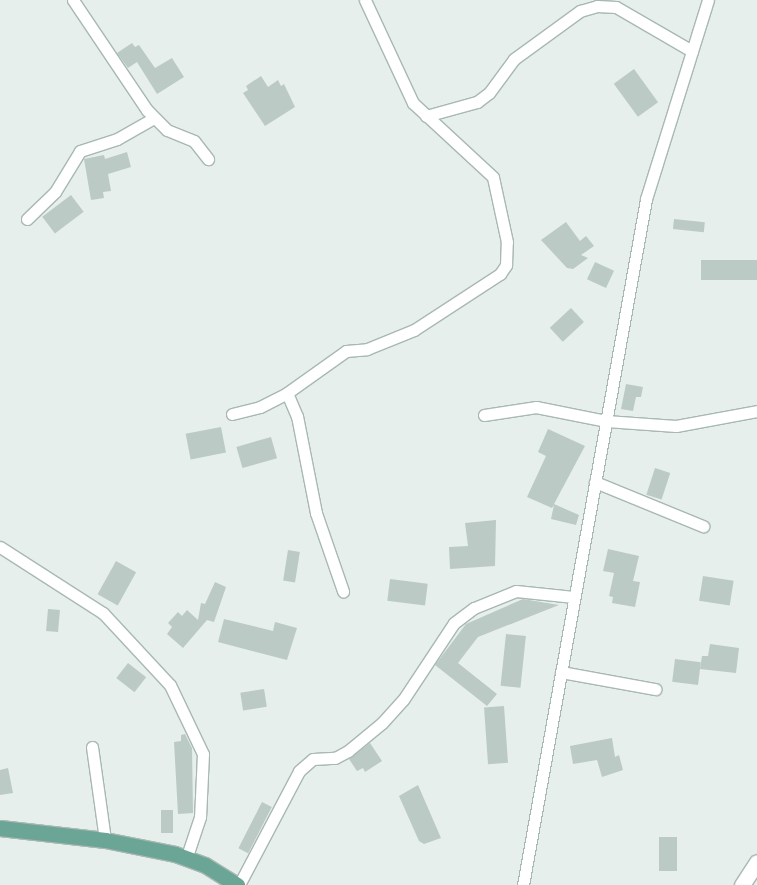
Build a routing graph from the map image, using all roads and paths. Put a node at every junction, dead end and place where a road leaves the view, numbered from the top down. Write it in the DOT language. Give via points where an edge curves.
graph roads {
  1 [pos="73,0"];
  2 [pos="365,0"];
  3 [pos="708,0"];
  4 [pos="692,51"];
  5 [pos="426,116"];
  6 [pos="154,118"];
  7 [pos="208,159"];
  8 [pos="27,219"];
  9 [pos="286,393"];
  10 [pos="757,411"];
  11 [pos="232,414"];
  12 [pos="484,415"];
  13 [pos="606,421"];
  14 [pos="595,482"];
  15 [pos="702,526"];
  16 [pos="0,547"];
  17 [pos="343,591"];
  18 [pos="574,597"];
  19 [pos="561,672"];
  20 [pos="655,689"];
  21 [pos="92,747"];
  22 [pos="0,828"];
  23 [pos="106,840"];
  24 [pos="186,859"];
  25 [pos="757,862"];
  26 [pos="238,885"];
  27 [pos="523,885"];
  28 [pos="742,885"];
  1 -- 6 [label="street"];
  2 -- 5 [label="street" via="380,25 406,92"];
  3 -- 4 [label="street"];
  4 -- 5 [label="street" via="616,7 598,6 580,11 514,59 489,93 477,102"];
  4 -- 13 [label="street" via="646,199"];
  5 -- 9 [label="street" via="493,177 507,242 506,265 500,274 431,320 381,344 338,355"];
  6 -- 7 [label="street" via="167,130 194,141"];
  6 -- 8 [label="street" via="124,136 80,151 55,192"];
  9 -- 11 [label="street" via="260,407"];
  9 -- 17 [label="street" via="297,416 316,513"];
  10 -- 13 [label="street" via="676,426"];
  12 -- 13 [label="street" via="536,407"];
  13 -- 14 [label="street"];
  14 -- 15 [label="street"];
  14 -- 18 [label="street"];
  16 -- 24 [label="street" via="103,613 170,685 203,754 200,817"];
  18 -- 19 [label="street"];
  18 -- 26 [label="street" via="516,591 474,608 454,623 403,700 382,723 348,751 335,758 313,759 299,771"];
  19 -- 20 [label="street"];
  19 -- 27 [label="street"];
  21 -- 23 [label="street"];
  22 -- 23 [label="main road"];
  23 -- 24 [label="main road"];
  24 -- 26 [label="main road"];
  25 -- 28 [label="main road"];
}
